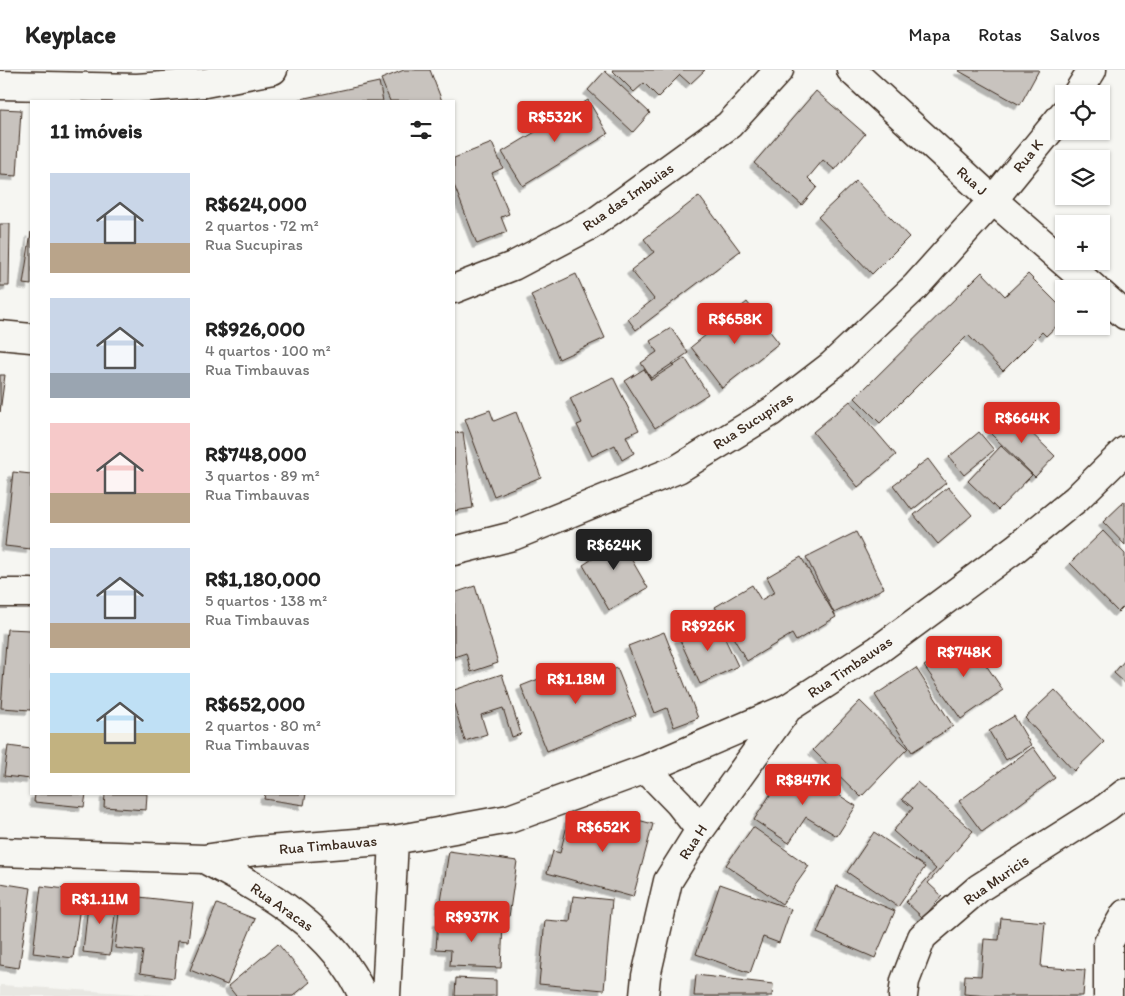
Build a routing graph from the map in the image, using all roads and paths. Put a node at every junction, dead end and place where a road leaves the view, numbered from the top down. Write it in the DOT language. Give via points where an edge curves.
graph roads {
  1 [pos="273,70"];
  2 [pos="779,70"];
  3 [pos="851,70"];
  4 [pos="1092,70"];
  5 [pos="1083,85"];
  6 [pos="0,86"];
  7 [pos="1055,124"];
  8 [pos="993,200"];
  9 [pos="1085,280"];
  10 [pos="455,289"];
  11 [pos="1110,302"];
  12 [pos="1125,315"];
  13 [pos="0,335"];
  14 [pos="30,338"];
  15 [pos="1125,452"];
  16 [pos="455,551"];
  17 [pos="0,593"];
  18 [pos="30,593"];
  19 [pos="788,708"];
  20 [pos="646,770"];
  21 [pos="1125,793"];
  22 [pos="700,830"];
  23 [pos="394,840"];
  24 [pos="0,852"];
  25 [pos="204,859"];
  26 [pos="1125,914"];
  27 [pos="363,996"];
  28 [pos="386,996"];
  29 [pos="644,996"];
  30 [pos="903,996"];
  31 [pos="1108,996"];
  1 -- 6 [label="street" via="205,83 136,88"];
  2 -- 10 [label="street, Rua das Imbuias" via="729,125 591,225 513,266"];
  3 -- 8 [label="street, Rua J"];
  4 -- 5 [label="street"];
  7 -- 8 [label="street, Rua K"];
  8 -- 9 [label="street, Rua J"];
  8 -- 16 [label="street, Rua Sucupiras" via="915,287 832,365 771,412 678,469 513,536"];
  11 -- 12 [label="street"];
  13 -- 14 [label="street"];
  15 -- 19 [label="street, Rua Timbauvas" via="1076,499 1016,548 878,650"];
  17 -- 18 [label="street"];
  19 -- 20 [label="street, Rua Timbauvas"];
  19 -- 22 [label="street, Rua H"];
  20 -- 22 [label="street"];
  20 -- 23 [label="street, Rua Timbauvas" via="510,819"];
  21 -- 30 [label="street, Rua Muricis" via="979,888 922,938 905,980"];
  22 -- 29 [label="street, Rua H" via="668,881"];
  23 -- 25 [label="street, Rua Timbauvas" via="256,851"];
  23 -- 28 [label="street"];
  24 -- 25 [label="street, Rua Timbauvas"];
  25 -- 27 [label="street, Rua Aracas" via="280,902 315,929 354,976"];
  26 -- 31 [label="street" via="1108,943"];
}
